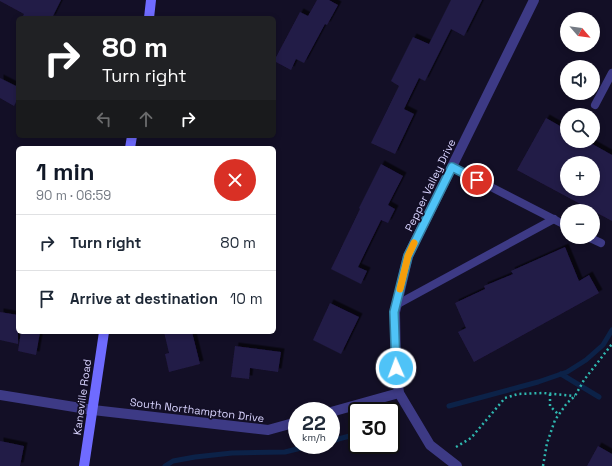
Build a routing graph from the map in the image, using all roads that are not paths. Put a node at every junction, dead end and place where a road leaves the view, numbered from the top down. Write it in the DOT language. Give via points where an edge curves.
graph roads {
  1 [pos="152,0"];
  2 [pos="534,0"];
  3 [pos="149,16"];
  4 [pos="612,73"];
  5 [pos="595,105"];
  6 [pos="452,167"];
  7 [pos="554,219"];
  8 [pos="560,222"];
  9 [pos="396,305"];
  10 [pos="104,334"];
  11 [pos="399,393"];
  12 [pos="0,395"];
  13 [pos="340,409"];
  14 [pos="93,410"];
  15 [pos="288,424"];
  16 [pos="84,466"];
  17 [pos="457,466"];
  1 -- 3 [label="main road"];
  2 -- 6 [label="street, Pepper Valley Drive"];
  4 -- 5 [label="lane"];
  6 -- 7 [label="lane"];
  6 -- 9 [label="street, Pepper Valley Drive" via="408,256"];
  7 -- 8 [label="lane"];
  7 -- 9 [label="lane"];
  9 -- 11 [label="street, Pepper Valley Drive" via="394,312"];
  10 -- 14 [label="main road, Kaneville Road"];
  11 -- 13 [label="street"];
  11 -- 17 [label="street" via="430,445"];
  12 -- 14 [label="street, South Northampton Drive"];
  14 -- 15 [label="street, South Northampton Drive" via="268,430"];
  14 -- 16 [label="main road, Kaneville Road"];
}
